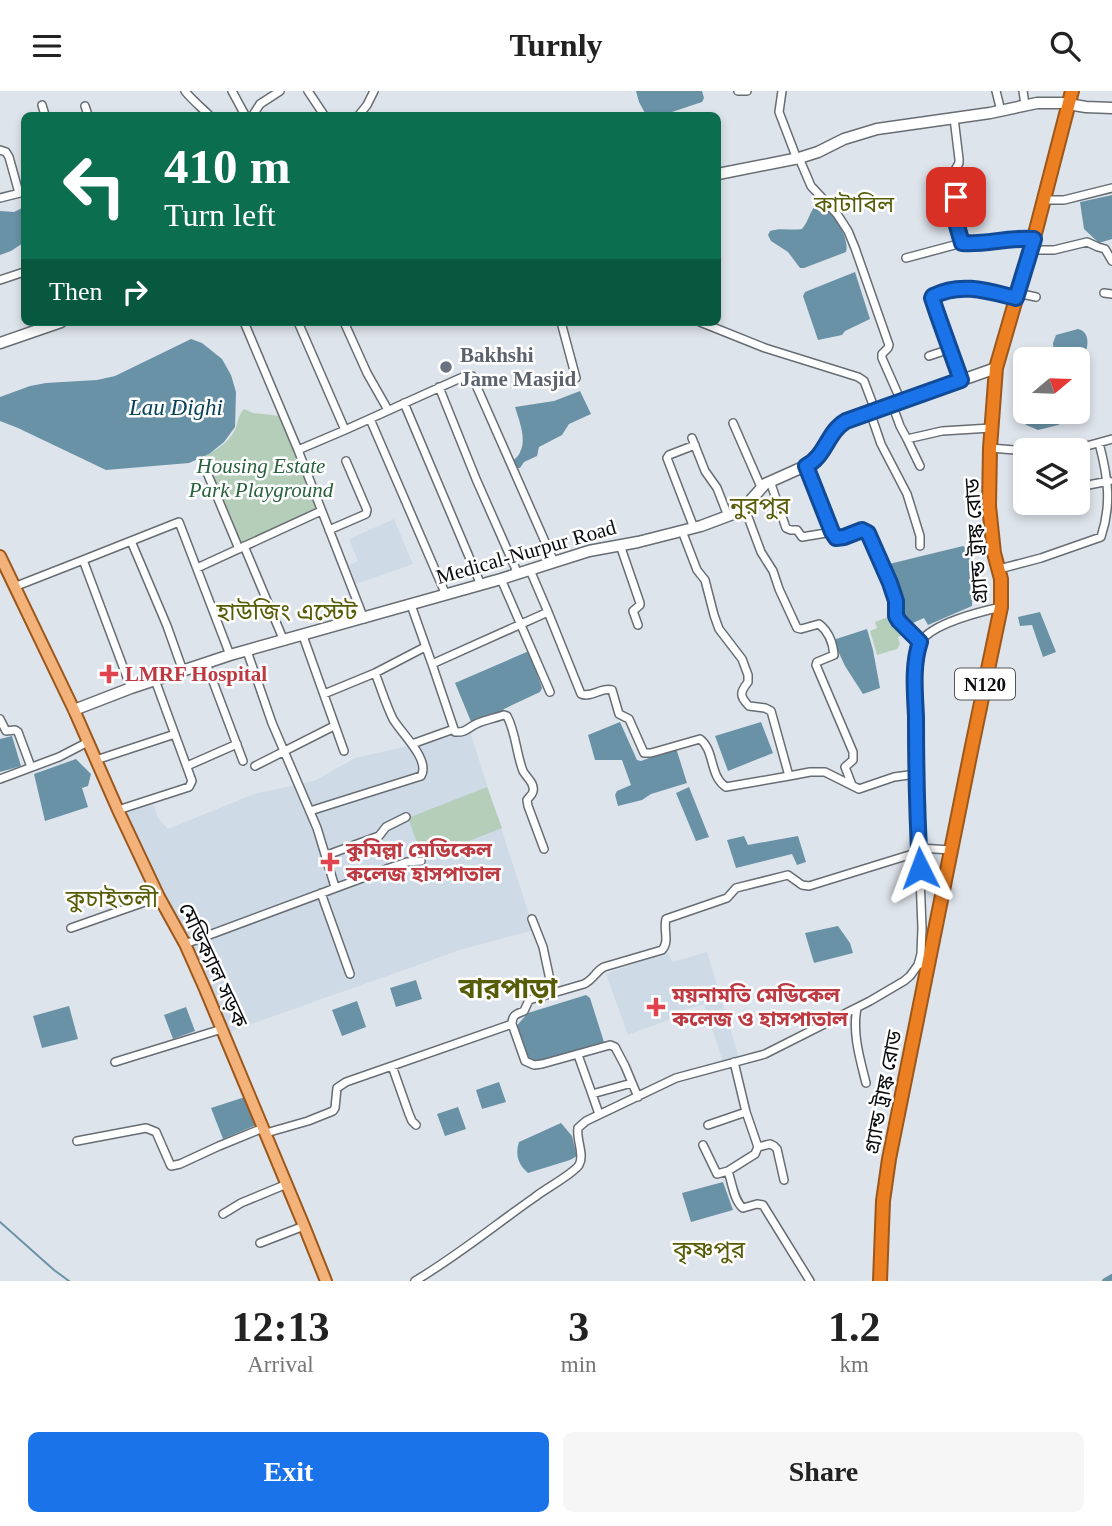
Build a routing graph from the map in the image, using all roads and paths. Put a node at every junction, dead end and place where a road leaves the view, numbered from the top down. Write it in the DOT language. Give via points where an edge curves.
graph roads {
  1 [pos="185,91"];
  2 [pos="232,91"];
  3 [pos="280,91"];
  4 [pos="308,91"];
  5 [pos="374,91"];
  6 [pos="738,91"];
  7 [pos="747,91"];
  8 [pos="782,91"];
  9 [pos="996,91"];
  10 [pos="1023,91"];
  11 [pos="1071,97"];
  12 [pos="42,105"];
  13 [pos="1026,105"];
  14 [pos="85,106"];
  15 [pos="1112,108"];
  16 [pos="1001,111"];
  17 [pos="44,112"];
  18 [pos="87,112"];
  19 [pos="206,112"];
  20 [pos="243,112"];
  21 [pos="255,112"];
  22 [pos="322,112"];
  23 [pos="361,112"];
  24 [pos="954,118"];
  25 [pos="0,150"];
  26 [pos="798,159"];
  27 [pos="721,173"];
  28 [pos="1112,188"];
  29 [pos="21,189"];
  30 [pos="21,192"];
  31 [pos="0,198"];
  32 [pos="1044,200"];
  33 [pos="962,243"];
  34 [pos="1032,245"];
  35 [pos="906,258"];
  36 [pos="1112,261"];
  37 [pos="21,273"];
  38 [pos="0,280"];
  39 [pos="1017,295"];
  40 [pos="1036,297"];
  41 [pos="49,326"];
  42 [pos="248,326"];
  43 [pos="300,326"];
  44 [pos="346,326"];
  45 [pos="562,326"];
  46 [pos="710,326"];
  47 [pos="0,343"];
  48 [pos="950,349"];
  49 [pos="929,356"];
  50 [pos="996,368"];
  51 [pos="576,377"];
  52 [pos="961,380"];
  53 [pos="439,387"];
  54 [pos="404,403"];
  55 [pos="897,403"];
  56 [pos="388,410"];
  57 [pos="873,411"];
  58 [pos="370,419"];
  59 [pos="733,423"];
  60 [pos="991,428"];
  61 [pos="345,430"];
  62 [pos="907,439"];
  63 [pos="1112,439"];
  64 [pos="1099,443"];
  65 [pos="1090,445"];
  66 [pos="989,448"];
  67 [pos="298,450"];
  68 [pos="1013,450"];
  69 [pos="346,461"];
  70 [pos="203,463"];
  71 [pos="806,466"];
  72 [pos="920,466"];
  73 [pos="1109,481"];
  74 [pos="766,484"];
  75 [pos="1090,485"];
  76 [pos="745,509"];
  77 [pos="321,511"];
  78 [pos="728,516"];
  79 [pos="694,528"];
  80 [pos="329,530"];
  81 [pos="682,531"];
  82 [pos="832,532"];
  83 [pos="131,541"];
  84 [pos="620,545"];
  85 [pos="920,546"];
  86 [pos="242,548"];
  87 [pos="0,556"];
  88 [pos="83,560"];
  89 [pos="554,562"];
  90 [pos="197,568"];
  91 [pos="999,569"];
  92 [pos="530,570"];
  93 [pos="518,574"];
  94 [pos="501,579"];
  95 [pos="481,585"];
  96 [pos="14,587"];
  97 [pos="446,595"];
  98 [pos="411,605"];
  99 [pos="1001,607"];
  100 [pos="548,612"];
  101 [pos="364,618"];
  102 [pos="521,624"];
  103 [pos="638,625"];
  104 [pos="303,636"];
  105 [pos="284,641"];
  106 [pos="920,642"];
  107 [pos="425,647"];
  108 [pos="247,651"];
  109 [pos="230,655"];
  110 [pos="206,663"];
  111 [pos="432,664"];
  112 [pos="183,671"];
  113 [pos="375,673"];
  114 [pos="156,680"];
  115 [pos="131,688"];
  116 [pos="550,692"];
  117 [pos="324,694"];
  118 [pos="74,710"];
  119 [pos="0,719"];
  120 [pos="334,726"];
  121 [pos="454,729"];
  122 [pos="175,734"];
  123 [pos="88,742"];
  124 [pos="237,744"];
  125 [pos="412,744"];
  126 [pos="344,751"];
  127 [pos="285,752"];
  128 [pos="96,760"];
  129 [pos="243,761"];
  130 [pos="187,766"];
  131 [pos="255,766"];
  132 [pos="31,767"];
  133 [pos="916,774"];
  134 [pos="789,776"];
  135 [pos="0,779"];
  136 [pos="853,786"];
  137 [pos="118,810"];
  138 [pos="310,811"];
  139 [pos="405,817"];
  140 [pos="544,849"];
  141 [pos="919,850"];
  142 [pos="951,851"];
  143 [pos="327,855"];
  144 [pos="421,861"];
  145 [pos="335,887"];
  146 [pos="321,893"];
  147 [pos="159,897"];
  148 [pos="533,919"];
  149 [pos="71,928"];
  150 [pos="185,944"];
  151 [pos="924,962"];
  152 [pos="349,974"];
  153 [pos="553,993"];
  154 [pos="857,1008"];
  155 [pos="512,1024"];
  156 [pos="222,1029"];
  157 [pos="578,1055"];
  158 [pos="115,1062"];
  159 [pos="734,1062"];
  160 [pos="392,1066"];
  161 [pos="632,1083"];
  162 [pos="866,1083"];
  163 [pos="592,1094"];
  164 [pos="638,1097"];
  165 [pos="746,1112"];
  166 [pos="599,1114"];
  167 [pos="416,1125"];
  168 [pos="708,1125"];
  169 [pos="265,1131"];
  170 [pos="77,1141"];
  171 [pos="703,1145"];
  172 [pos="758,1147"];
  173 [pos="728,1171"];
  174 [pos="784,1180"];
  175 [pos="287,1184"];
  176 [pos="223,1214"];
  177 [pos="304,1226"];
  178 [pos="260,1243"];
  179 [pos="326,1281"];
  180 [pos="415,1281"];
  181 [pos="810,1281"];
  182 [pos="880,1281"];
  1 -- 19 [label="street"];
  2 -- 20 [label="street"];
  3 -- 21 [label="street"];
  4 -- 22 [label="street"];
  5 -- 23 [label="street"];
  6 -- 7 [label="street"];
  8 -- 26 [label="street" via="779,112"];
  9 -- 16 [label="street"];
  10 -- 13 [label="street"];
  11 -- 13 [label="street"];
  11 -- 15 [label="street" via="1087,107"];
  11 -- 32 [label="highway, গ্র্যান্ড ট্রাঙ্ক রোড / N120"];
  12 -- 17 [label="street"];
  13 -- 16 [label="street"];
  14 -- 18 [label="street"];
  16 -- 24 [label="street"];
  24 -- 26 [label="street" via="868,131"];
  24 -- 33 [label="street" via="959,159 953,212"];
  25 -- 29 [label="street" via="9,157"];
  26 -- 27 [label="street"];
  26 -- 55 [label="street" via="811,186 837,214 855,248 889,345 882,358"];
  28 -- 32 [label="street"];
  30 -- 31 [label="street"];
  32 -- 34 [label="highway, গ্র্যান্ড ট্রাঙ্ক রোড / N120"];
  33 -- 34 [label="street" via="1018,238"];
  33 -- 35 [label="street"];
  34 -- 36 [label="street" via="1054,250 1087,242 1105,249"];
  34 -- 39 [label="highway, গ্র্যান্ড ট্রাঙ্ক রোড / N120"];
  37 -- 38 [label="street"];
  39 -- 40 [label="street"];
  39 -- 48 [label="street" via="962,288 933,296"];
  39 -- 50 [label="highway, গ্র্যান্ড ট্রাঙ্ক রোড / N120"];
  41 -- 47 [label="street"];
  42 -- 67 [label="street"];
  43 -- 61 [label="street"];
  44 -- 56 [label="street"];
  45 -- 51 [label="street"];
  46 -- 57 [label="street" via="858,377 864,381"];
  48 -- 49 [label="street"];
  48 -- 52 [label="street"];
  50 -- 52 [label="street"];
  50 -- 60 [label="highway, গ্র্যান্ড ট্রাঙ্ক রোড / N120"];
  52 -- 55 [label="street"];
  53 -- 54 [label="street"];
  53 -- 89 [label="street" via="472,376"];
  53 -- 93 [label="street"];
  54 -- 56 [label="street"];
  54 -- 95 [label="street"];
  55 -- 57 [label="street"];
  55 -- 62 [label="street"];
  56 -- 58 [label="street"];
  57 -- 71 [label="street" via="841,424 818,458"];
  57 -- 85 [label="street" via="881,444 908,499"];
  58 -- 61 [label="street"];
  58 -- 97 [label="street"];
  59 -- 74 [label="street"];
  60 -- 62 [label="street"];
  60 -- 66 [label="highway, গ্র্যান্ড ট্রাঙ্ক রোড / N120"];
  61 -- 67 [label="street"];
  62 -- 72 [label="street"];
  63 -- 64 [label="street"];
  64 -- 65 [label="street"];
  64 -- 73 [label="street"];
  66 -- 68 [label="street"];
  66 -- 91 [label="highway, গ্র্যান্ড ট্রাঙ্ক রোড / N120" via="990,528"];
  67 -- 77 [label="street"];
  69 -- 80 [label="street" via="367,510"];
  70 -- 86 [label="street"];
  71 -- 74 [label="street"];
  71 -- 82 [label="street"];
  73 -- 75 [label="street"];
  73 -- 91 [label="street" via="1112,508 1101,537"];
  74 -- 76 [label="street"];
  74 -- 82 [label="street" via="788,529 797,530 804,538"];
  76 -- 78 [label="street, Medical-Nurpur Road"];
  76 -- 136 [label="street" via="797,628 819,624 832,646 834,655 816,665 853,752 853,760 845,767"];
  77 -- 80 [label="street"];
  77 -- 86 [label="street"];
  78 -- 79 [label="street, Medical-Nurpur Road"];
  78 -- 79 [label="street" via="693,441 667,458"];
  79 -- 81 [label="street, Medical-Nurpur Road"];
  80 -- 101 [label="street"];
  81 -- 84 [label="street, Medical-Nurpur Road"];
  81 -- 134 [label="street" via="705,580 719,629 745,665 748,681 741,694 749,706 765,708 774,717"];
  82 -- 106 [label="street" via="836,538 862,530 868,533 894,593 896,616"];
  83 -- 88 [label="street"];
  83 -- 90 [label="street" via="179,522"];
  83 -- 112 [label="street"];
  84 -- 89 [label="street, Medical-Nurpur Road"];
  84 -- 103 [label="street" via="640,603 633,611"];
  86 -- 90 [label="street"];
  86 -- 105 [label="street"];
  87 -- 96 [label="main road, মেডিক্যাল সড়ক"];
  88 -- 96 [label="street"];
  88 -- 115 [label="street"];
  89 -- 92 [label="street, Medical-Nurpur Road"];
  90 -- 109 [label="street"];
  91 -- 99 [label="highway, গ্র্যান্ড ট্রাঙ্ক রোড / N120"];
  92 -- 93 [label="street, Medical-Nurpur Road"];
  92 -- 100 [label="street"];
  93 -- 94 [label="street, Medical-Nurpur Road"];
  94 -- 95 [label="street, Medical-Nurpur Road"];
  94 -- 102 [label="street"];
  95 -- 97 [label="street, Medical-Nurpur Road"];
  96 -- 118 [label="main road, মেডিক্যাল সড়ক"];
  97 -- 98 [label="street, Medical-Nurpur Road"];
  98 -- 101 [label="street, Medical-Nurpur Road"];
  98 -- 107 [label="street"];
  99 -- 106 [label="street" via="946,624"];
  99 -- 142 [label="highway, গ্র্যান্ড ট্রাঙ্ক রোড / N120"];
  100 -- 102 [label="street"];
  100 -- 134 [label="street" via="581,694 612,690 619,714 629,719 644,753 700,739 726,787"];
  101 -- 104 [label="street, Medical-Nurpur Road"];
  102 -- 111 [label="street"];
  102 -- 116 [label="street"];
  104 -- 105 [label="street, Medical-Nurpur Road"];
  104 -- 117 [label="street"];
  105 -- 108 [label="street, Medical-Nurpur Road"];
  106 -- 133 [label="street" via="916,658"];
  107 -- 111 [label="street"];
  107 -- 113 [label="street"];
  108 -- 109 [label="street, Medical-Nurpur Road"];
  108 -- 127 [label="street"];
  109 -- 110 [label="street, Medical-Nurpur Road"];
  110 -- 112 [label="street, Medical-Nurpur Road"];
  110 -- 124 [label="street"];
  111 -- 121 [label="street"];
  112 -- 114 [label="street, Medical-Nurpur Road"];
  113 -- 117 [label="street"];
  113 -- 125 [label="street" via="394,720"];
  114 -- 115 [label="street, Medical-Nurpur Road"];
  114 -- 122 [label="street"];
  115 -- 118 [label="street, Medical-Nurpur Road"];
  117 -- 120 [label="street"];
  118 -- 123 [label="main road, মেডিক্যাল সড়ক"];
  119 -- 132 [label="street" via="6,731 18,732"];
  120 -- 126 [label="street"];
  120 -- 127 [label="street"];
  121 -- 125 [label="street"];
  121 -- 140 [label="street" via="460,733 507,716 534,790 528,806"];
  122 -- 128 [label="street"];
  122 -- 130 [label="street"];
  123 -- 128 [label="main road, মেডিক্যাল সড়ক"];
  123 -- 132 [label="street"];
  124 -- 129 [label="street"];
  124 -- 130 [label="street"];
  125 -- 138 [label="street" via="424,770 421,776"];
  127 -- 131 [label="street"];
  127 -- 138 [label="street"];
  128 -- 137 [label="main road, মেডিক্যাল সড়ক"];
  130 -- 137 [label="street" via="192,781 189,787"];
  132 -- 135 [label="street"];
  133 -- 136 [label="street" via="859,789"];
  133 -- 141 [label="street"];
  134 -- 136 [label="street" via="825,772"];
  137 -- 147 [label="main road, মেডিক্যাল সড়ক"];
  138 -- 143 [label="street"];
  139 -- 143 [label="street" via="379,836"];
  141 -- 142 [label="street"];
  141 -- 151 [label="street"];
  141 -- 153 [label="street" via="809,885 788,874 736,888 727,898 666,919 667,942 662,950 604,967 584,984"];
  142 -- 151 [label="highway, গ্র্যান্ড ট্রাঙ্ক রোড / N120"];
  143 -- 145 [label="street"];
  144 -- 145 [label="street"];
  145 -- 146 [label="street"];
  146 -- 150 [label="street"];
  146 -- 152 [label="street"];
  147 -- 149 [label="street"];
  147 -- 150 [label="main road, মেডিক্যাল সড়ক"];
  148 -- 153 [label="street"];
  150 -- 156 [label="main road, মেডিক্যাল সড়ক"];
  151 -- 154 [label="street" via="904,981"];
  151 -- 182 [label="highway, গ্র্যান্ড ট্রাঙ্ক রোড / N120" via="883,1201"];
  153 -- 155 [label="street" via="529,1000 524,1011 512,1017"];
  154 -- 159 [label="street" via="765,1054"];
  154 -- 162 [label="street" via="858,1047"];
  155 -- 157 [label="street" via="528,1064"];
  155 -- 160 [label="street"];
  156 -- 158 [label="street"];
  156 -- 169 [label="main road, মেডিক্যাল সড়ক"];
  157 -- 161 [label="street" via="615,1047"];
  157 -- 163 [label="street"];
  159 -- 164 [label="street" via="676,1078"];
  159 -- 165 [label="street"];
  160 -- 167 [label="street"];
  160 -- 169 [label="street" via="337,1088 330,1113"];
  161 -- 163 [label="street"];
  161 -- 164 [label="street"];
  163 -- 166 [label="street"];
  164 -- 166 [label="street"];
  165 -- 168 [label="street"];
  165 -- 172 [label="street"];
  166 -- 180 [label="street" via="578,1128 579,1166"];
  169 -- 170 [label="street" via="173,1166 156,1132 146,1128"];
  169 -- 175 [label="main road, মেডিক্যাল সড়ক"];
  171 -- 173 [label="street" via="717,1174"];
  172 -- 173 [label="street" via="755,1154"];
  172 -- 174 [label="street" via="777,1149"];
  173 -- 181 [label="street" via="741,1207 763,1205"];
  175 -- 176 [label="street"];
  175 -- 177 [label="main road, মেডিক্যাল সড়ক"];
  177 -- 178 [label="street"];
  177 -- 179 [label="main road, মেডিক্যাল সড়ক"];
}
